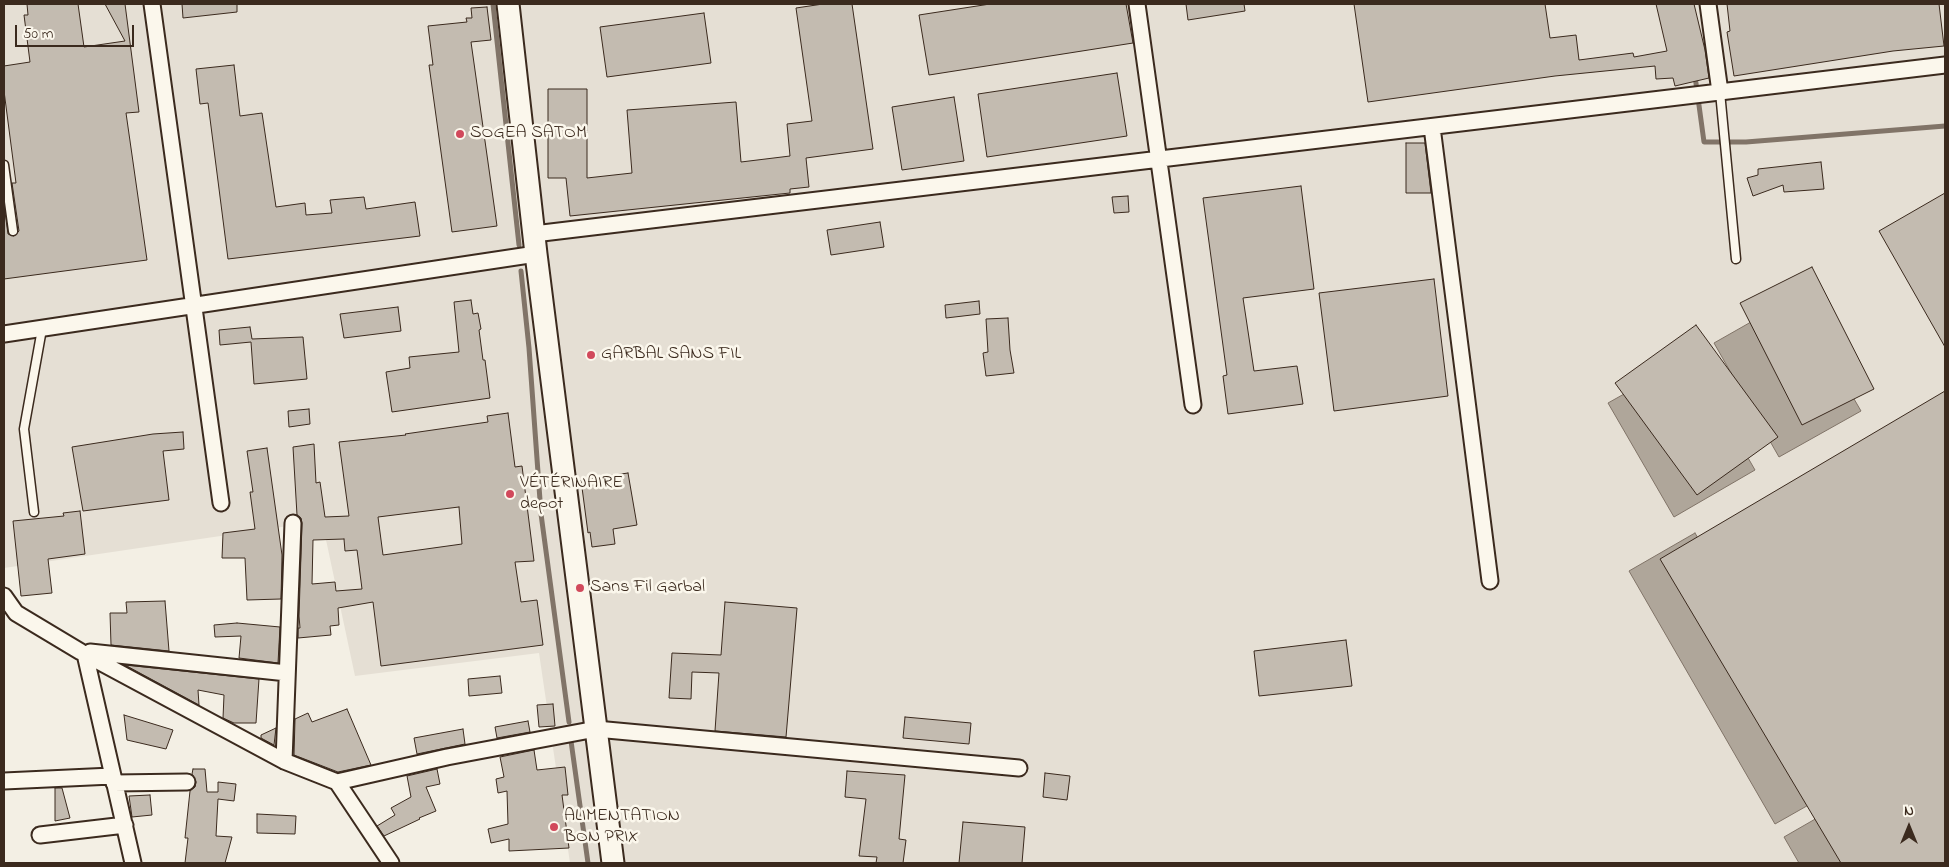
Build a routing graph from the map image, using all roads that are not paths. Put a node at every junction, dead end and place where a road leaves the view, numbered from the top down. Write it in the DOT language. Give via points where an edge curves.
graph roads {
  1 [pos="152,4"];
  2 [pos="508,4"];
  3 [pos="1137,4"];
  4 [pos="1708,4"];
  5 [pos="1945,66"];
  6 [pos="1720,92"];
  7 [pos="1432,127"];
  8 [pos="1159,160"];
  9 [pos="4,165"];
  10 [pos="13,230"];
  11 [pos="535,244"];
  12 [pos="1736,259"];
  13 [pos="193,306"];
  14 [pos="42,329"];
  15 [pos="4,334"];
  16 [pos="1193,405"];
  17 [pos="221,503"];
  18 [pos="34,512"];
  19 [pos="293,523"];
  20 [pos="1490,581"];
  21 [pos="4,596"];
  22 [pos="83,653"];
  23 [pos="288,673"];
  24 [pos="596,729"];
  25 [pos="284,761"];
  26 [pos="1019,768"];
  27 [pos="113,779"];
  28 [pos="4,781"];
  29 [pos="187,782"];
  30 [pos="337,782"];
  31 [pos="125,824"];
  32 [pos="40,835"];
  33 [pos="133,863"];
  34 [pos="391,863"];
  35 [pos="613,863"];
  1 -- 13 [label="street"];
  2 -- 11 [label="street"];
  3 -- 8 [label="street"];
  4 -- 6 [label="street"];
  5 -- 6 [label="street"];
  6 -- 7 [label="street"];
  6 -- 12 [label="lane"];
  7 -- 8 [label="street"];
  7 -- 20 [label="street"];
  8 -- 11 [label="street"];
  8 -- 16 [label="street"];
  9 -- 10 [label="lane"];
  11 -- 13 [label="street"];
  11 -- 24 [label="street"];
  13 -- 14 [label="street"];
  13 -- 17 [label="street"];
  14 -- 15 [label="street"];
  14 -- 18 [label="lane" via="24,429"];
  19 -- 23 [label="street"];
  21 -- 22 [label="street" via="16,614"];
  22 -- 23 [label="street"];
  22 -- 25 [label="street"];
  22 -- 27 [label="street"];
  23 -- 25 [label="street"];
  24 -- 26 [label="street"];
  24 -- 30 [label="street"];
  24 -- 35 [label="street"];
  25 -- 30 [label="street"];
  27 -- 28 [label="street"];
  27 -- 29 [label="street"];
  27 -- 31 [label="street"];
  30 -- 34 [label="street"];
  31 -- 32 [label="street"];
  31 -- 33 [label="street"];
}
